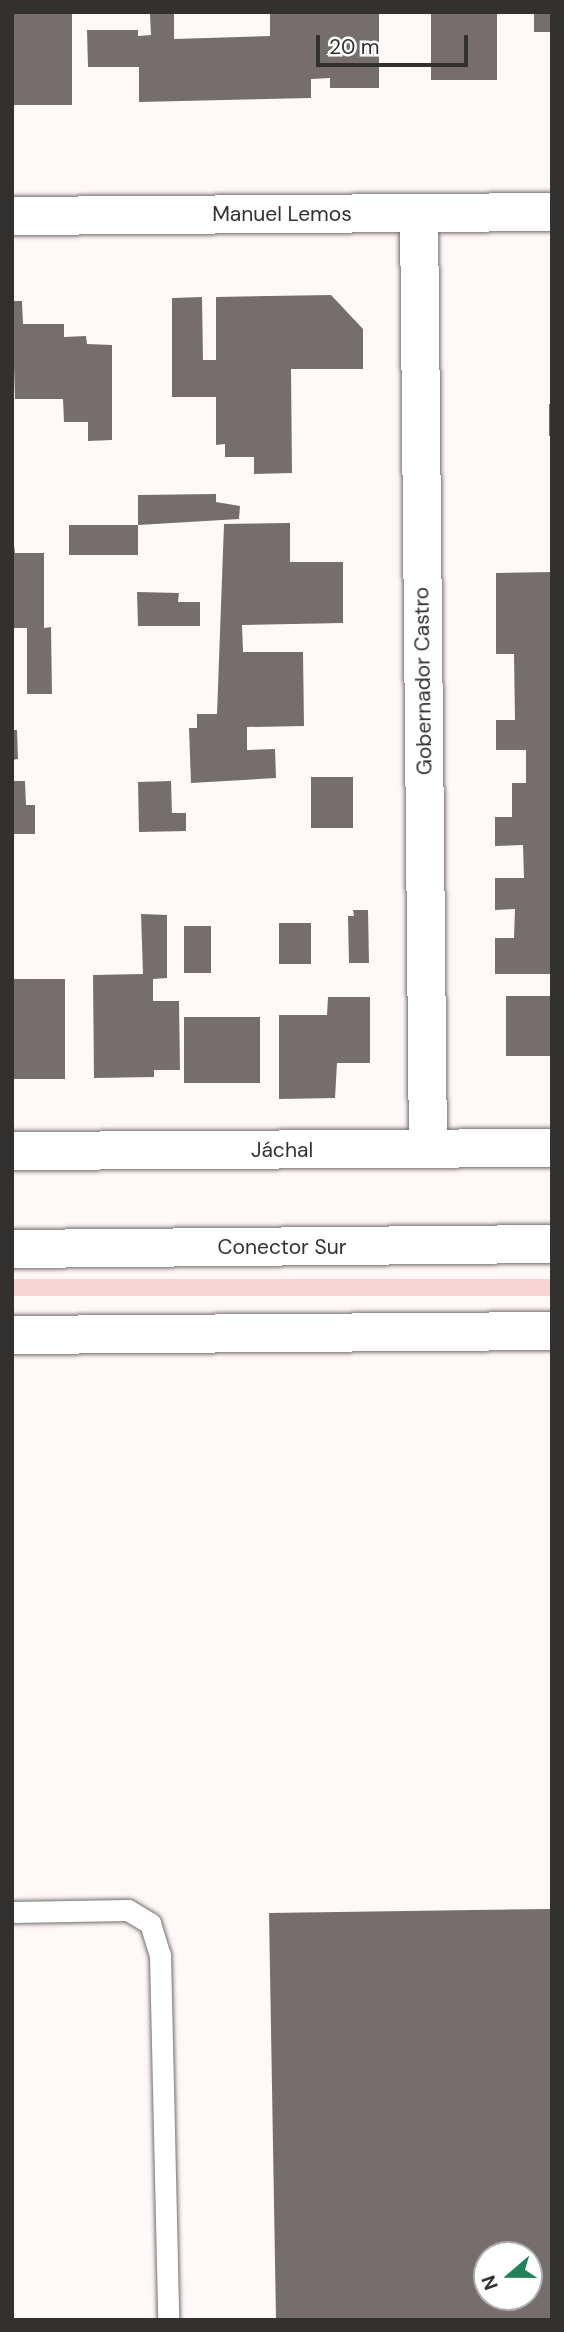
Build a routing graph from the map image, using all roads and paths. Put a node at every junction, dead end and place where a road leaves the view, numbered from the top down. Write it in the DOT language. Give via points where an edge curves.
graph roads {
  1 [pos="552,212"];
  2 [pos="419,213"];
  3 [pos="12,216"];
  4 [pos="552,1148"];
  5 [pos="428,1149"];
  6 [pos="12,1151"];
  7 [pos="552,1244"];
  8 [pos="12,1249"];
  9 [pos="552,1331"];
  10 [pos="12,1335"];
  11 [pos="12,1912"];
  12 [pos="169,2320"];
  1 -- 2 [label="street, Manuel Lemos"];
  2 -- 3 [label="street, Manuel Lemos"];
  2 -- 5 [label="street, Gobernador Castro"];
  4 -- 5 [label="street, Jáchal"];
  5 -- 6 [label="street, Jáchal"];
  7 -- 8 [label="street, Conector Sur"];
  9 -- 10 [label="street"];
  11 -- 12 [label="lane" via="128,1910 150,1923 160,1955"];
}
